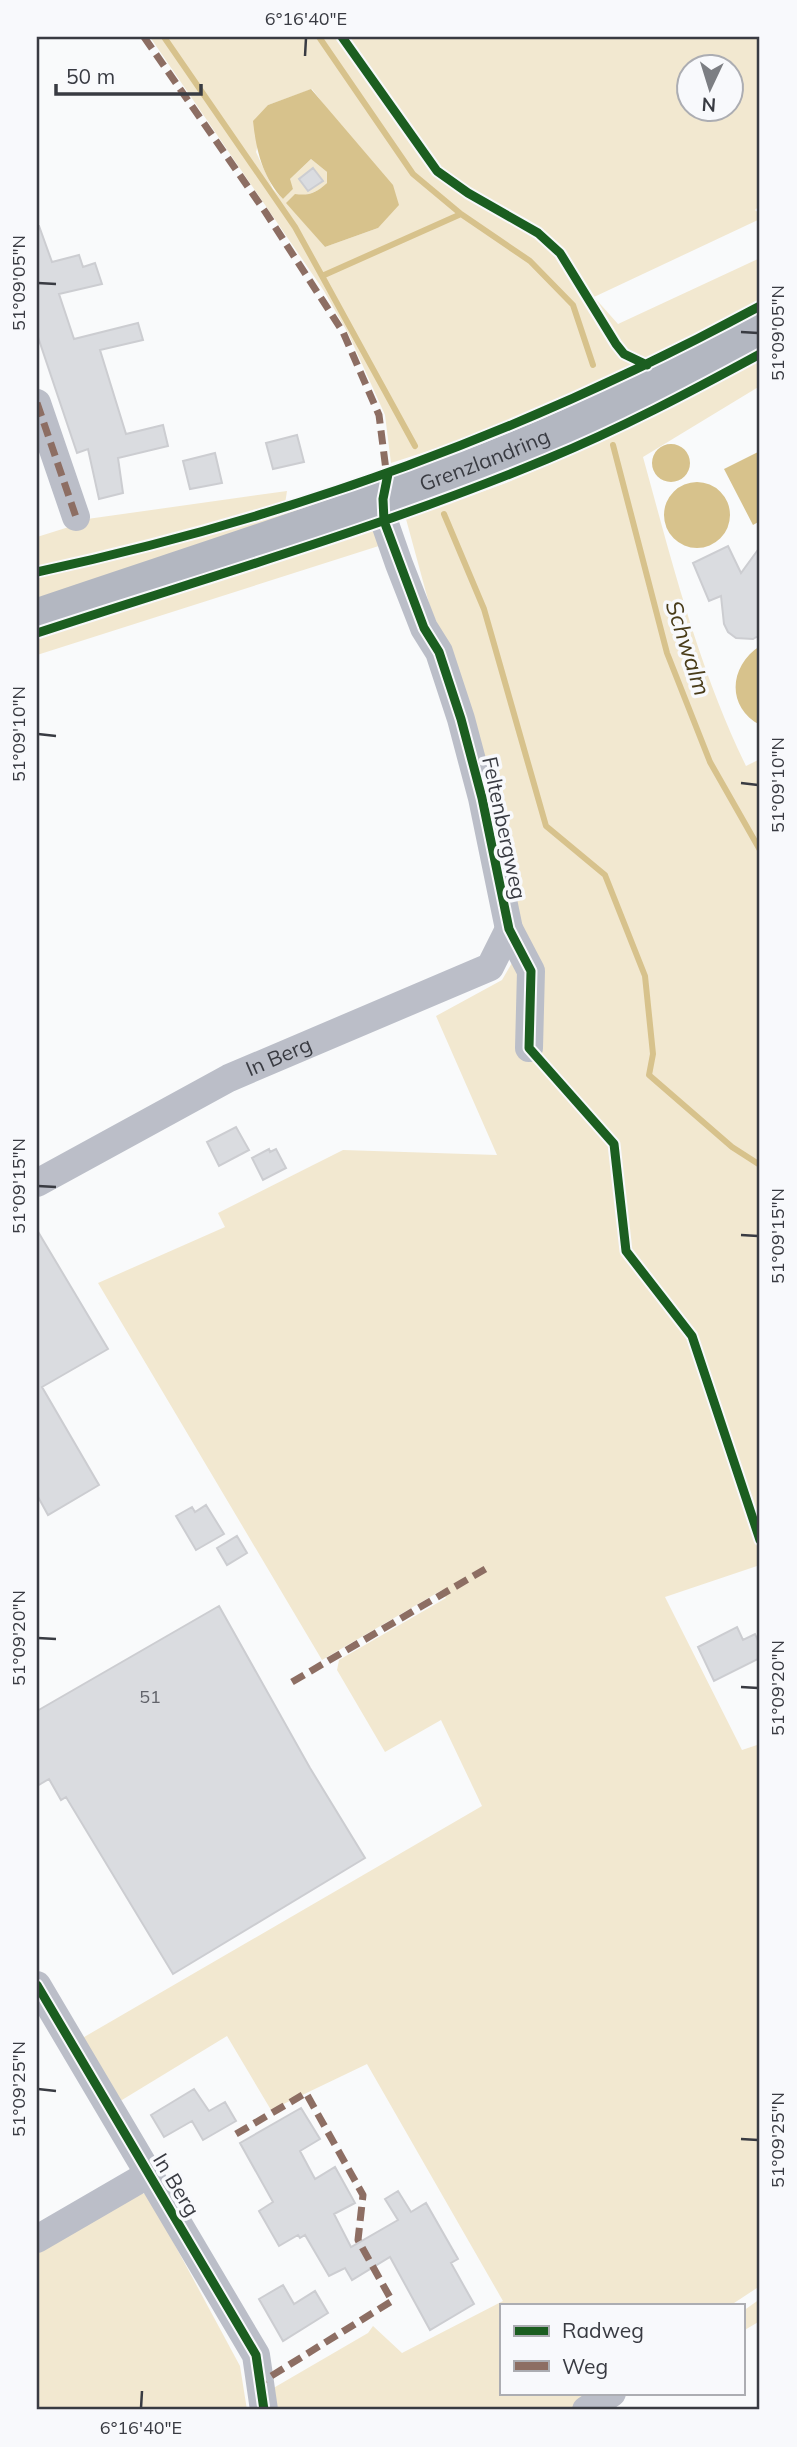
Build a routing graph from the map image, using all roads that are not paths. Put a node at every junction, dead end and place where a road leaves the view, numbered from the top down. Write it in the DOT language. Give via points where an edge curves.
graph roads {
  1 [pos="760,330"];
  2 [pos="37,403"];
  3 [pos="383,499"];
  4 [pos="76,517"];
  5 [pos="37,616"];
  6 [pos="509,929"];
  7 [pos="529,1048"];
  8 [pos="37,1182"];
  9 [pos="37,1985"];
  10 [pos="149,2174"];
  11 [pos="37,2239"];
  12 [pos="610,2394"];
  13 [pos="264,2410"];
  14 [pos="586,2410"];
  1 -- 3 [label="main road, Grenzlandring" via="608,407"];
  2 -- 4 [label="street"];
  3 -- 5 [label="main road, Grenzlandring"];
  3 -- 6 [label="street, Feltenbergweg" via="384,522 424,628 439,652 461,719"];
  6 -- 7 [label="street, Feltenbergweg" via="531,971"];
  6 -- 8 [label="street, In Berg" via="490,967 229,1078"];
  9 -- 10 [label="street, In Berg"];
  10 -- 11 [label="street, In Berg"];
  10 -- 13 [label="street, In Berg" via="256,2355"];
  12 -- 14 [label="street"];
}
